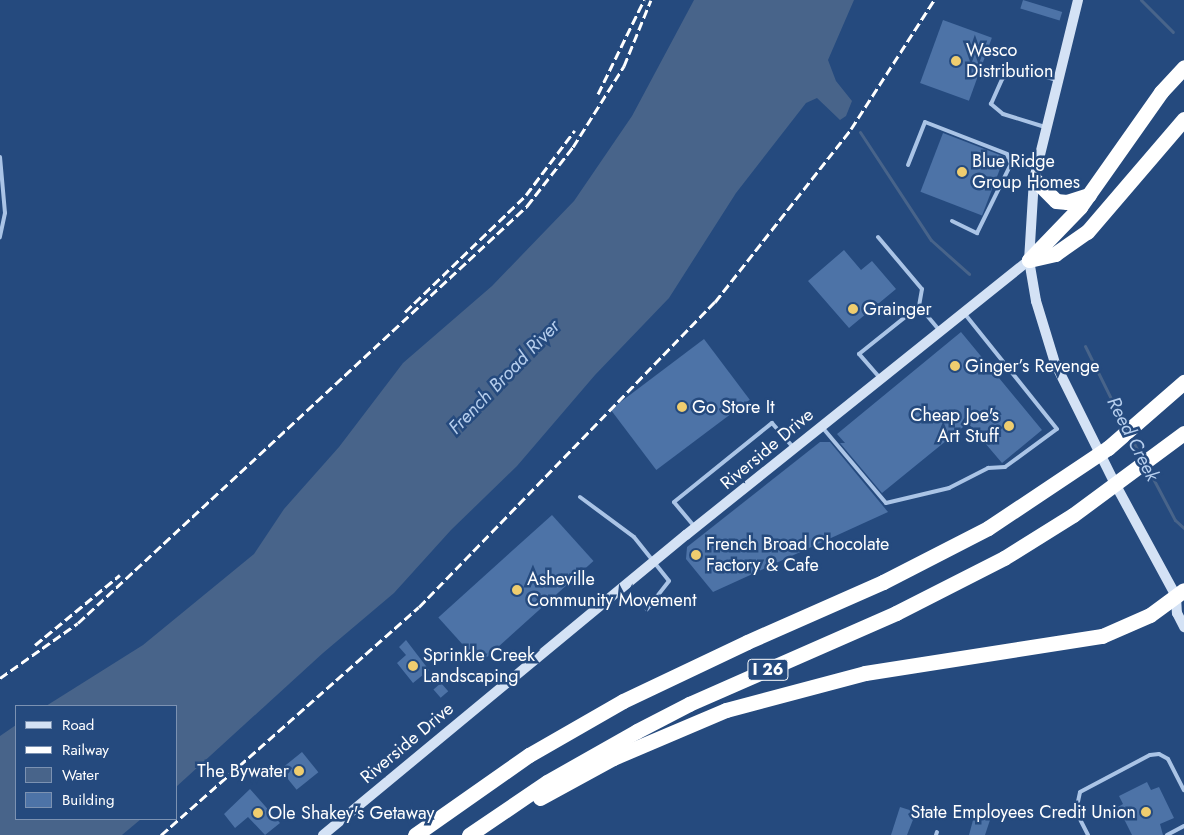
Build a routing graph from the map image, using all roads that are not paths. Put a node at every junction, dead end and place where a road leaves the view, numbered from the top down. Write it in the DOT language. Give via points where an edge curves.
graph roads {
  1 [pos="1078,0"];
  2 [pos="1184,67"];
  3 [pos="1057,80"];
  4 [pos="1184,119"];
  5 [pos="1045,128"];
  6 [pos="0,157"];
  7 [pos="1011,164"];
  8 [pos="908,165"];
  9 [pos="1035,174"];
  10 [pos="1089,195"];
  11 [pos="952,221"];
  12 [pos="0,237"];
  13 [pos="878,238"];
  14 [pos="1029,260"];
  15 [pos="919,306"];
  16 [pos="962,311"];
  17 [pos="939,330"];
  18 [pos="880,378"];
  19 [pos="1184,382"];
  20 [pos="821,426"];
  21 [pos="1184,433"];
  22 [pos="794,448"];
  23 [pos="580,497"];
  24 [pos="696,528"];
  25 [pos="654,561"];
  26 [pos="1181,596"];
  27 [pos="647,609"];
  28 [pos="1184,627"];
  29 [pos="1184,790"];
  30 [pos="1184,826"];
  31 [pos="324,835"];
  32 [pos="415,835"];
  33 [pos="469,835"];
  34 [pos="482,835"];
  35 [pos="1088,835"];
  36 [pos="1167,835"];
  1 -- 3 [label="main road"];
  2 -- 10 [label="highway" via="1161,92"];
  3 -- 5 [label="main road"];
  3 -- 5 [label="lane" via="1030,72 1014,72 1002,79 991,104 1003,114"];
  4 -- 14 [label="highway" via="1087,232 1055,254"];
  5 -- 9 [label="main road"];
  6 -- 12 [label="lane" via="5,213"];
  7 -- 8 [label="lane" via="1007,154 925,122"];
  7 -- 9 [label="lane"];
  7 -- 11 [label="lane" via="977,233"];
  9 -- 10 [label="highway" via="1056,201 1067,202"];
  9 -- 14 [label="main road"];
  10 -- 14 [label="highway"];
  13 -- 15 [label="lane" via="922,289"];
  14 -- 16 [label="main road, Riverside Drive"];
  14 -- 26 [label="main road" via="1036,302 1055,363 1113,480"];
  15 -- 17 [label="lane"];
  15 -- 18 [label="lane" via="859,354"];
  16 -- 17 [label="main road, Riverside Drive"];
  16 -- 20 [label="lane" via="1057,429 1005,467 988,468 949,488 886,503"];
  17 -- 18 [label="main road, Riverside Drive"];
  18 -- 20 [label="main road, Riverside Drive"];
  19 -- 32 [label="highway, I 26" via="1108,448 988,528 933,558 674,675 582,723 489,782"];
  20 -- 22 [label="main road, Riverside Drive"];
  21 -- 33 [label="highway, I 26" via="1073,515 948,588 637,731 539,787"];
  22 -- 24 [label="main road, Riverside Drive"];
  22 -- 24 [label="lane" via="772,423 674,502"];
  23 -- 25 [label="lane" via="634,537"];
  24 -- 25 [label="main road, Riverside Drive"];
  25 -- 27 [label="lane" via="669,581"];
  25 -- 31 [label="main road, Riverside Drive"];
  26 -- 28 [label="main road" via="1176,612"];
  26 -- 34 [label="highway" via="1150,615 1102,636 865,674 726,710 613,758"];
  29 -- 35 [label="lane" via="1168,759 1160,754 1150,755 1080,792 1076,811"];
  30 -- 36 [label="lane"];
}
